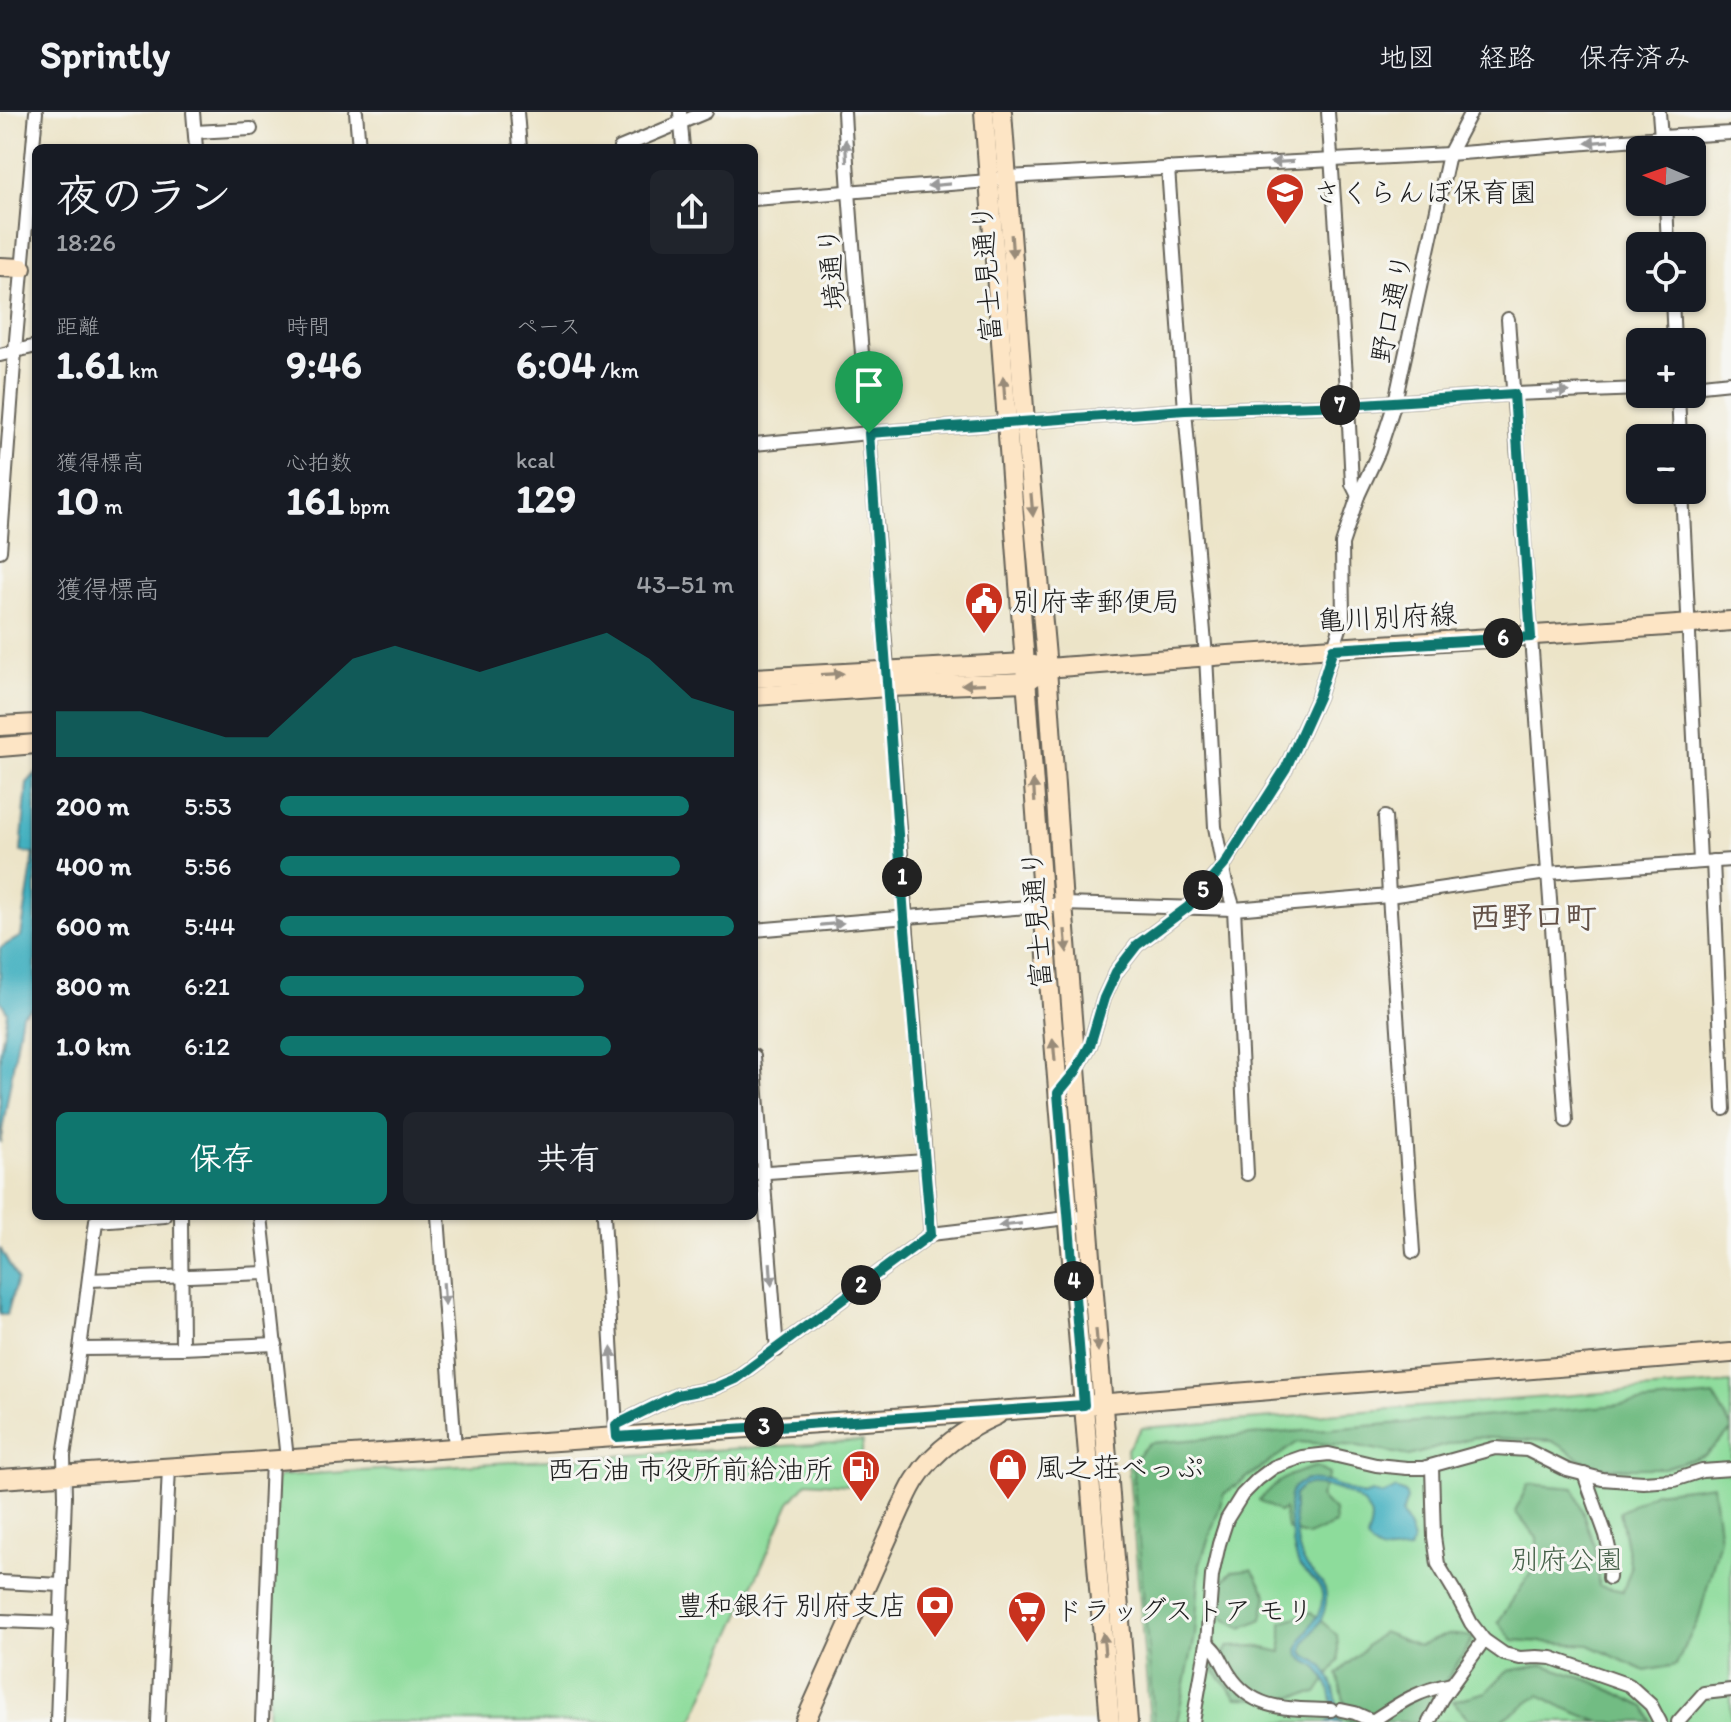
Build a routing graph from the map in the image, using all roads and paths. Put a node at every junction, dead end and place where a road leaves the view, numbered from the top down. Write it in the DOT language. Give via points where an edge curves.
graph roads {
  1 [pos="36,112"];
  2 [pos="193,112"];
  3 [pos="356,112"];
  4 [pos="517,112"];
  5 [pos="706,112"];
  6 [pos="844,112"];
  7 [pos="984,112"];
  8 [pos="1002,112"];
  9 [pos="1328,112"];
  10 [pos="1471,112"];
  11 [pos="1659,112"];
  12 [pos="680,117"];
  13 [pos="251,129"];
  14 [pos="195,132"];
  15 [pos="1731,133"];
  16 [pos="1661,136"];
  17 [pos="1706,137"];
  18 [pos="33,144"];
  19 [pos="196,144"];
  20 [pos="359,144"];
  21 [pos="520,144"];
  22 [pos="628,144"];
  23 [pos="683,144"];
  24 [pos="1626,145"];
  25 [pos="1449,154"];
  26 [pos="32,157"];
  27 [pos="1331,159"];
  28 [pos="1168,168"];
  29 [pos="998,179"];
  30 [pos="848,193"];
  31 [pos="758,199"];
  32 [pos="0,267"];
  33 [pos="22,268"];
  34 [pos="1508,319"];
  35 [pos="32,347"];
  36 [pos="15,351"];
  37 [pos="0,355"];
  38 [pos="1731,382"];
  39 [pos="1706,385"];
  40 [pos="1626,390"];
  41 [pos="1514,394"];
  42 [pos="1395,402"];
  43 [pos="1348,405"];
  44 [pos="1185,410"];
  45 [pos="1016,422"];
  46 [pos="869,433"];
  47 [pos="758,444"];
  48 [pos="1358,496"];
  49 [pos="1683,504"];
  50 [pos="0,551"];
  51 [pos="1731,621"];
  52 [pos="1689,625"];
  53 [pos="1531,637"];
  54 [pos="1333,649"];
  55 [pos="1206,656"];
  56 [pos="1047,668"];
  57 [pos="1026,673"];
  58 [pos="758,678"];
  59 [pos="887,679"];
  60 [pos="758,695"];
  61 [pos="32,724"];
  62 [pos="3,726"];
  63 [pos="32,744"];
  64 [pos="2,746"];
  65 [pos="1385,817"];
  66 [pos="1731,860"];
  67 [pos="1706,861"];
  68 [pos="1224,865"];
  69 [pos="1547,873"];
  70 [pos="1389,896"];
  71 [pos="1063,904"];
  72 [pos="1043,907"];
  73 [pos="1188,907"];
  74 [pos="1234,909"];
  75 [pos="904,917"];
  76 [pos="758,930"];
  77 [pos="1076,1071"];
  78 [pos="1058,1093"];
  79 [pos="1724,1109"];
  80 [pos="1566,1121"];
  81 [pos="758,1150"];
  82 [pos="925,1161"];
  83 [pos="759,1173"];
  84 [pos="1247,1174"];
  85 [pos="1078,1217"];
  86 [pos="110,1220"];
  87 [pos="181,1220"];
  88 [pos="261,1220"];
  89 [pos="438,1220"];
  90 [pos="604,1220"];
  91 [pos="931,1234"];
  92 [pos="1413,1252"];
  93 [pos="267,1273"];
  94 [pos="182,1277"];
  95 [pos="89,1280"];
  96 [pos="276,1344"];
  97 [pos="182,1348"];
  98 [pos="80,1349"];
  99 [pos="777,1350"];
  100 [pos="1731,1353"];
  101 [pos="1093,1404"];
  102 [pos="1011,1410"];
  103 [pos="616,1431"];
  104 [pos="455,1448"];
  105 [pos="279,1460"];
  106 [pos="169,1467"];
  107 [pos="1432,1467"];
  108 [pos="1731,1469"];
  109 [pos="1584,1474"];
  110 [pos="65,1475"];
  111 [pos="0,1479"];
  112 [pos="1609,1578"];
  113 [pos="0,1582"];
  114 [pos="62,1585"];
  115 [pos="0,1621"];
  116 [pos="61,1623"];
  117 [pos="1484,1640"];
  118 [pos="1207,1643"];
  119 [pos="1452,1684"];
  120 [pos="1731,1690"];
  121 [pos="1375,1721"];
  122 [pos="57,1722"];
  123 [pos="158,1722"];
  124 [pos="262,1722"];
  125 [pos="805,1722"];
  126 [pos="1110,1722"];
  127 [pos="1128,1722"];
  128 [pos="1193,1722"];
  129 [pos="1429,1722"];
  130 [pos="1660,1722"];
  131 [pos="1678,1722"];
  1 -- 18 [label="street"];
  2 -- 14 [label="street"];
  3 -- 20 [label="street"];
  4 -- 21 [label="street"];
  5 -- 12 [label="street"];
  30 -- 6 [label="street, 境通り, one-way"];
  7 -- 29 [label="street, 富士見通り"];
  8 -- 29 [label="street, 富士見通り"];
  9 -- 27 [label="street"];
  10 -- 25 [label="street, 野口通り"];
  11 -- 16 [label="street"];
  12 -- 22 [label="street"];
  12 -- 23 [label="street"];
  13 -- 14 [label="street"];
  14 -- 19 [label="street"];
  15 -- 17 [label="street"];
  24 -- 25 [label="street, one-way"];
  25 -- 27 [label="street"];
  25 -- 42 [label="street, 野口通り"];
  26 -- 33 [label="street"];
  27 -- 28 [label="street, one-way"];
  27 -- 43 [label="street"];
  28 -- 29 [label="street"];
  28 -- 44 [label="street"];
  29 -- 30 [label="street, one-way"];
  29 -- 45 [label="street, 富士見通り"];
  30 -- 31 [label="street"];
  30 -- 46 [label="street, 境通り"];
  32 -- 33 [label="street"];
  33 -- 36 [label="street"];
  34 -- 41 [label="street"];
  35 -- 36 [label="street"];
  36 -- 37 [label="street"];
  36 -- 50 [label="street"];
  38 -- 39 [label="street"];
  41 -- 40 [label="street, one-way"];
  41 -- 42 [label="street"];
  41 -- 53 [label="street"];
  42 -- 43 [label="street"];
  42 -- 48 [label="street, 野口通り"];
  43 -- 44 [label="street"];
  43 -- 48 [label="street" via="1352,484"];
  44 -- 45 [label="street"];
  44 -- 55 [label="street"];
  45 -- 46 [label="street"];
  45 -- 56 [label="street, 富士見通り, one-way"];
  45 -- 57 [label="street, 富士見通り"];
  46 -- 47 [label="street"];
  46 -- 59 [label="street, 境通り"];
  48 -- 54 [label="street, 野口通り" via="1342,544 1343,619"];
  49 -- 52 [label="street"];
  51 -- 52 [label="street, 亀川別府線"];
  52 -- 53 [label="street, 亀川別府線"];
  52 -- 67 [label="street"];
  53 -- 54 [label="street, 亀川別府線"];
  53 -- 69 [label="street"];
  54 -- 55 [label="street, 亀川別府線"];
  54 -- 68 [label="street, 野口通り" via="1286,768"];
  55 -- 56 [label="street, 亀川別府線"];
  55 -- 68 [label="street" via="1215,827"];
  56 -- 57 [label="street, 亀川別府線"];
  56 -- 71 [label="street, 富士見通り"];
  57 -- 59 [label="street, 亀川別府線"];
  72 -- 57 [label="street, 富士見通り, one-way"];
  58 -- 59 [label="street, 亀川別府線, one-way"];
  59 -- 60 [label="street, 亀川別府線"];
  59 -- 75 [label="street, 境通り"];
  61 -- 62 [label="street"];
  63 -- 64 [label="street"];
  65 -- 70 [label="street"];
  66 -- 67 [label="street"];
  67 -- 69 [label="street"];
  67 -- 79 [label="street"];
  68 -- 73 [label="street, 野口通り"];
  68 -- 74 [label="street"];
  69 -- 70 [label="street"];
  69 -- 80 [label="street"];
  70 -- 74 [label="street"];
  70 -- 92 [label="street"];
  71 -- 72 [label="street"];
  71 -- 73 [label="street"];
  71 -- 77 [label="street, 富士見通り, one-way"];
  72 -- 75 [label="street"];
  78 -- 72 [label="street, 富士見通り, one-way"];
  73 -- 74 [label="street"];
  73 -- 77 [label="street, 野口通り" via="1137,945 1116,972"];
  74 -- 84 [label="street"];
  76 -- 75 [label="street, one-way"];
  75 -- 82 [label="street, 境通り"];
  77 -- 78 [label="street, 野口通り"];
  77 -- 85 [label="street, 富士見通り"];
  78 -- 85 [label="street, 富士見通り"];
  81 -- 83 [label="street"];
  82 -- 83 [label="street"];
  82 -- 91 [label="street, 境通り"];
  83 -- 99 [label="street, one-way"];
  85 -- 91 [label="street, one-way"];
  85 -- 101 [label="street"];
  86 -- 95 [label="street" via="96,1221"];
  87 -- 94 [label="street"];
  88 -- 93 [label="street"];
  89 -- 104 [label="street, one-way"];
  103 -- 90 [label="street, one-way"];
  91 -- 99 [label="street"];
  93 -- 94 [label="street"];
  93 -- 96 [label="street"];
  94 -- 95 [label="street"];
  94 -- 97 [label="street"];
  95 -- 98 [label="street"];
  96 -- 97 [label="street"];
  96 -- 105 [label="street"];
  97 -- 98 [label="street"];
  98 -- 110 [label="street"];
  99 -- 103 [label="street" via="735,1379 677,1395"];
  100 -- 101 [label="street"];
  101 -- 102 [label="street"];
  126 -- 101 [label="street, one-way"];
  101 -- 127 [label="street"];
  102 -- 103 [label="street"];
  102 -- 125 [label="street" via="958,1437 916,1478"];
  103 -- 104 [label="street"];
  104 -- 105 [label="street"];
  105 -- 106 [label="street"];
  105 -- 124 [label="street"];
  106 -- 110 [label="street"];
  106 -- 123 [label="street"];
  107 -- 109 [label="street" via="1495,1448 1515,1448"];
  107 -- 117 [label="street" via="1438,1564"];
  107 -- 118 [label="street" via="1314,1455 1274,1467 1258,1479 1234,1506 1223,1529 1212,1576"];
  108 -- 109 [label="street" via="1643,1482"];
  109 -- 112 [label="street" via="1606,1535"];
  110 -- 111 [label="street"];
  110 -- 114 [label="street"];
  113 -- 114 [label="street"];
  114 -- 116 [label="street"];
  115 -- 116 [label="street"];
  116 -- 122 [label="street"];
  117 -- 119 [label="street"];
  117 -- 130 [label="street" via="1504,1654 1552,1658 1629,1685 1651,1705"];
  118 -- 121 [label="street" via="1236,1683 1256,1700 1336,1710"];
  118 -- 128 [label="street"];
  119 -- 121 [label="street" via="1408,1698"];
  119 -- 129 [label="street"];
  120 -- 131 [label="street" via="1704,1693"];
}
